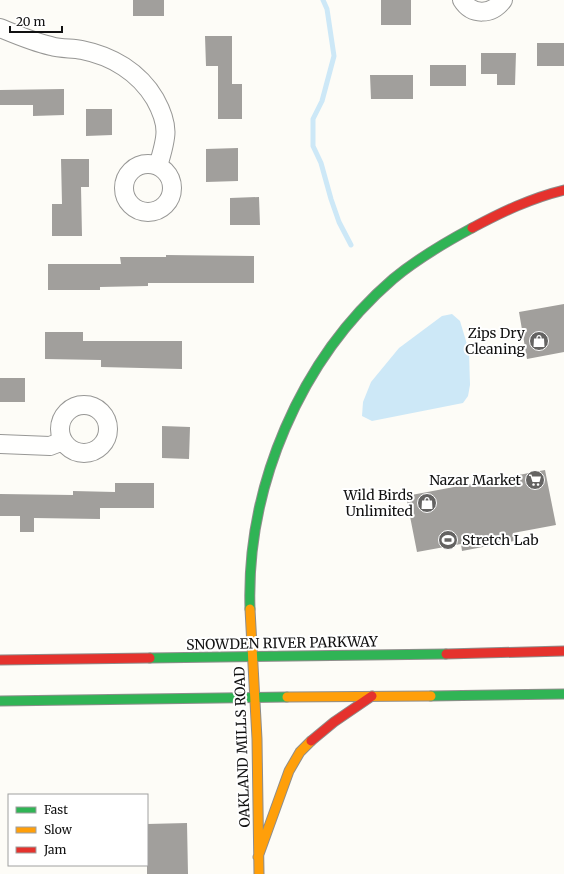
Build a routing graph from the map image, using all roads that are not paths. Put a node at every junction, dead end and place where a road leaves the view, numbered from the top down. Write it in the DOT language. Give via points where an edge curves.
graph roads {
  1 [pos="462,0"];
  2 [pos="503,0"];
  3 [pos="0,28"];
  4 [pos="158,166"];
  5 [pos="564,190"];
  6 [pos="63,441"];
  7 [pos="0,444"];
  8 [pos="564,651"];
  9 [pos="253,657"];
  10 [pos="0,660"];
  11 [pos="564,694"];
  12 [pos="522,695"];
  13 [pos="372,696"];
  14 [pos="255,697"];
  15 [pos="0,701"];
  16 [pos="564,701"];
  17 [pos="258,857"];
  18 [pos="258,874"];
  1 -- 2 [label="street" via="472,10 483,13 499,6"];
  3 -- 4 [label="street" via="34,42 101,55 137,76 150,91 165,121 165,145"];
  5 -- 9 [label="main road, OAKLAND MILLS ROAD" via="518,204 417,260 388,284 356,317 309,383 288,422 270,468 259,509 252,553 250,591"];
  6 -- 7 [label="street" via="50,446"];
  8 -- 9 [label="main road, SNOWDEN RIVER PARKWAY"];
  9 -- 10 [label="main road, SNOWDEN RIVER PARKWAY"];
  9 -- 14 [label="main road, OAKLAND MILLS ROAD"];
  11 -- 12 [label="main road"];
  12 -- 13 [label="main road"];
  12 -- 16 [label="main road"];
  13 -- 14 [label="main road"];
  13 -- 17 [label="main road" via="328,726 300,752 281,789"];
  14 -- 15 [label="main road"];
  14 -- 17 [label="main road, OAKLAND MILLS ROAD"];
  17 -- 18 [label="main road, OAKLAND MILLS ROAD"];
}
